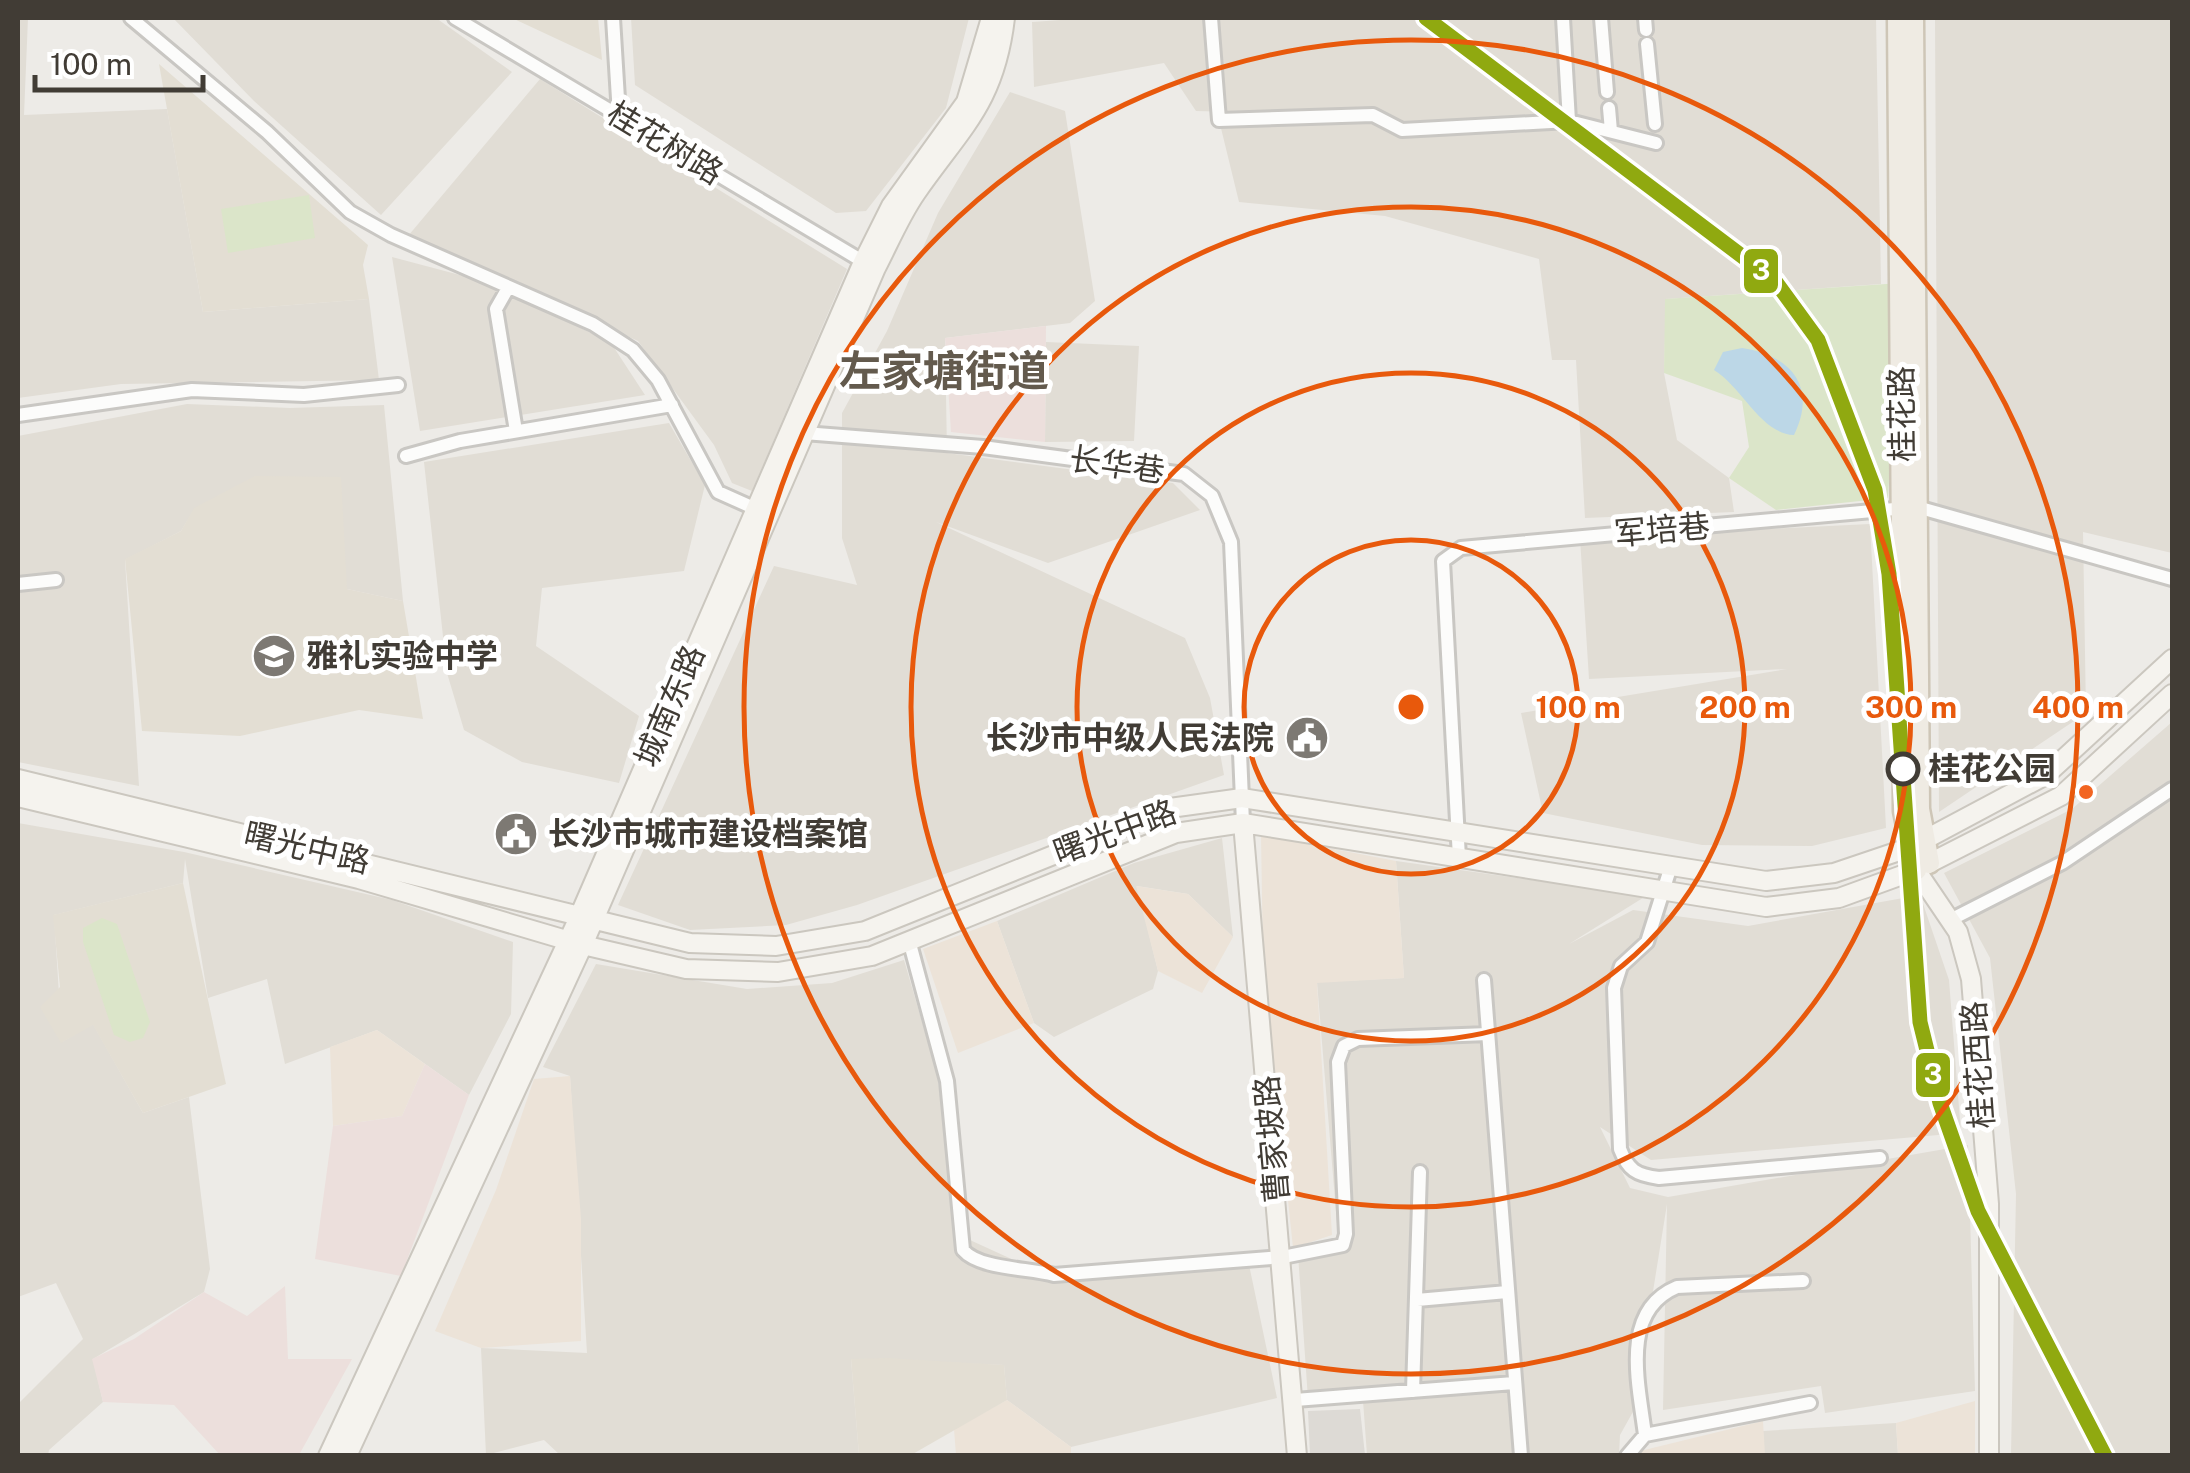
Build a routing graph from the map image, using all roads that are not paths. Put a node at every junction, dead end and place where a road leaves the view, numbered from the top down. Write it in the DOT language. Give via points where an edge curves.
graph roads {
  1 [pos="131,18"];
  2 [pos="455,18"];
  3 [pos="612,18"];
  4 [pos="991,18"];
  5 [pos="1005,18"];
  6 [pos="1211,18"];
  7 [pos="1563,18"];
  8 [pos="1601,18"];
  9 [pos="1898,18"];
  10 [pos="1913,18"];
  11 [pos="1646,30"];
  12 [pos="1607,92"];
  13 [pos="1609,108"];
  14 [pos="620,114"];
  15 [pos="1569,121"];
  16 [pos="1655,124"];
  17 [pos="1610,131"];
  18 [pos="1656,143"];
  19 [pos="869,265"];
  20 [pos="508,288"];
  21 [pos="398,386"];
  22 [pos="672,406"];
  23 [pos="18,415"];
  24 [pos="516,431"];
  25 [pos="804,432"];
  26 [pos="406,456"];
  27 [pos="1910,508"];
  28 [pos="756,509"];
  29 [pos="2172,579"];
  30 [pos="56,580"];
  31 [pos="18,584"];
  32 [pos="2172,660"];
  33 [pos="2172,694"];
  34 [pos="18,779"];
  35 [pos="2172,789"];
  36 [pos="18,797"];
  37 [pos="1242,798"];
  38 [pos="1242,824"];
  39 [pos="1458,832"];
  40 [pos="1918,844"];
  41 [pos="1459,858"];
  42 [pos="1923,866"];
  43 [pos="1670,868"];
  44 [pos="1663,893"];
  45 [pos="586,919"];
  46 [pos="1950,920"];
  47 [pos="909,940"];
  48 [pos="576,942"];
  49 [pos="1484,980"];
  50 [pos="1488,1034"];
  51 [pos="1880,1158"];
  52 [pos="1420,1172"];
  53 [pos="1283,1257"];
  54 [pos="1803,1280"];
  55 [pos="1507,1292"];
  56 [pos="1417,1300"];
  57 [pos="1514,1383"];
  58 [pos="1413,1391"];
  59 [pos="1296,1400"];
  60 [pos="1810,1403"];
  61 [pos="1645,1436"];
  62 [pos="328,1456"];
  63 [pos="347,1456"];
  64 [pos="1297,1456"];
  65 [pos="1521,1456"];
  66 [pos="1627,1456"];
  67 [pos="1989,1456"];
  1 -- 20 [label="street" via="350,212"];
  2 -- 14 [label="street, 桂花树路"];
  3 -- 14 [label="street"];
  4 -- 19 [label="street, 城南东路" via="966,102 892,206"];
  5 -- 19 [label="street, 城南东路" via="997,67 979,108"];
  6 -- 15 [label="street" via="1219,120 1373,115 1402,130"];
  7 -- 15 [label="street"];
  8 -- 12 [label="street"];
  9 -- 27 [label="main road, 桂花路"];
  10 -- 27 [label="main road, 桂花路"];
  11 -- 16 [label="street"];
  13 -- 17 [label="street"];
  14 -- 19 [label="street, 桂花树路"];
  15 -- 17 [label="street"];
  17 -- 18 [label="street"];
  19 -- 25 [label="street, 城南东路"];
  19 -- 28 [label="street, 城南东路"];
  20 -- 22 [label="street" via="634,350"];
  20 -- 24 [label="street" via="496,309"];
  21 -- 23 [label="street" via="304,396 192,390"];
  22 -- 24 [label="street"];
  22 -- 28 [label="street" via="718,492"];
  24 -- 26 [label="street"];
  25 -- 37 [label="street, 长华巷" via="1184,474 1212,496 1231,542"];
  25 -- 45 [label="street, 城南东路"];
  27 -- 29 [label="street, 军培巷"];
  27 -- 39 [label="street, 军培巷" via="1461,548 1442,561"];
  27 -- 40 [label="main road, 桂花路" via="1904,811"];
  28 -- 45 [label="street, 城南东路"];
  30 -- 31 [label="street"];
  32 -- 40 [label="street, 曙光中路" via="2046,775"];
  33 -- 42 [label="street, 曙光中路" via="2061,796"];
  34 -- 45 [label="street, 曙光中路"];
  35 -- 46 [label="street" via="2062,864"];
  36 -- 48 [label="street, 曙光中路" via="359,879"];
  37 -- 38 [label="street, 长华巷"];
  37 -- 39 [label="street, 曙光中路"];
  37 -- 45 [label="street, 曙光中路" via="1170,808 865,931 776,946 690,943"];
  38 -- 41 [label="street, 曙光中路"];
  38 -- 47 [label="street, 曙光中路" via="1176,833"];
  38 -- 53 [label="street, 曹家坡路"];
  39 -- 41 [label="street, 军培巷"];
  39 -- 43 [label="street, 曙光中路"];
  40 -- 42 [label="main road, 桂花路"];
  40 -- 43 [label="street, 曙光中路" via="1834,872 1766,881"];
  41 -- 44 [label="street, 曙光中路"];
  42 -- 44 [label="street, 曙光中路" via="1839,898 1766,907"];
  42 -- 46 [label="street, 桂花西路"];
  43 -- 44 [label="street"];
  44 -- 51 [label="street" via="1647,942 1621,966 1614,988 1626,1166 1659,1178"];
  45 -- 48 [label="street, 城南东路"];
  46 -- 67 [label="street, 桂花西路" via="1971,980 1989,1204"];
  47 -- 48 [label="street, 曙光中路" via="872,956 778,972 686,968"];
  47 -- 53 [label="street" via="948,1081 959,1235 968,1256 1054,1276"];
  48 -- 62 [label="street, 城南东路"];
  48 -- 63 [label="street, 城南东路"];
  49 -- 50 [label="street"];
  50 -- 53 [label="street" via="1358,1039 1344,1046 1338,1062 1343,1245"];
  50 -- 55 [label="street"];
  52 -- 56 [label="street"];
  53 -- 59 [label="street, 曹家坡路"];
  54 -- 61 [label="street" via="1677,1287 1658,1294 1636,1358"];
  55 -- 56 [label="street"];
  55 -- 57 [label="street"];
  56 -- 58 [label="street"];
  57 -- 58 [label="street"];
  57 -- 65 [label="street"];
  58 -- 59 [label="street"];
  59 -- 64 [label="street, 曹家坡路"];
  60 -- 61 [label="street"];
  61 -- 66 [label="street"];
}
